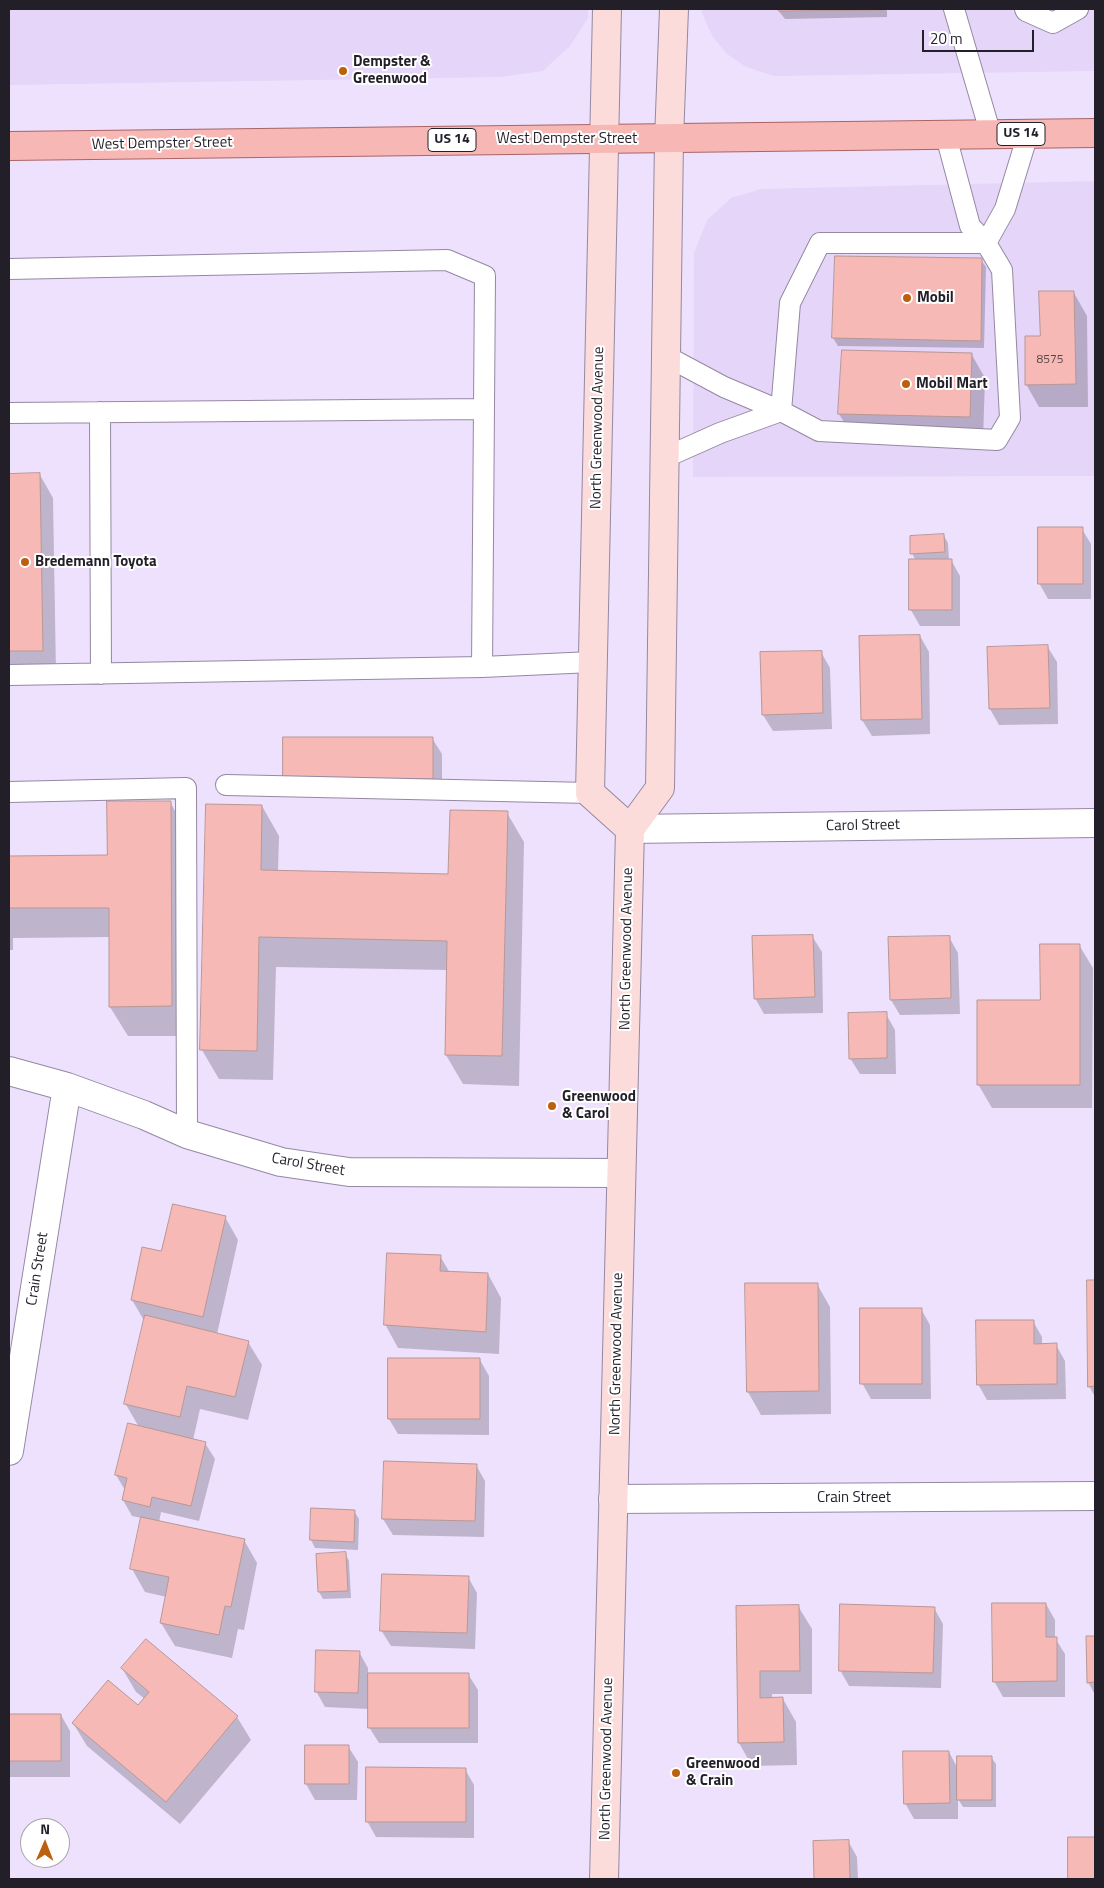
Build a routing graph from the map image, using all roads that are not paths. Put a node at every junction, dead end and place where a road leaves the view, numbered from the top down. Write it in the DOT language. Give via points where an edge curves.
graph roads {
  1 [pos="607,9"];
  2 [pos="674,9"];
  3 [pos="954,9"];
  4 [pos="1025,9"];
  5 [pos="1078,9"];
  6 [pos="1087,9"];
  7 [pos="1095,12"];
  8 [pos="1095,133"];
  9 [pos="1028,134"];
  10 [pos="991,135"];
  11 [pos="946,136"];
  12 [pos="604,138"];
  13 [pos="669,139"];
  14 [pos="9,146"];
  15 [pos="986,243"];
  16 [pos="9,269"];
  17 [pos="666,356"];
  18 [pos="484,409"];
  19 [pos="781,411"];
  20 [pos="100,412"];
  21 [pos="9,413"];
  22 [pos="664,458"];
  23 [pos="592,662"];
  24 [pos="482,667"];
  25 [pos="101,674"];
  26 [pos="9,675"];
  27 [pos="226,785"];
  28 [pos="9,792"];
  29 [pos="590,793"];
  30 [pos="1095,823"];
  31 [pos="630,829"];
  32 [pos="9,1071"];
  33 [pos="67,1086"];
  34 [pos="187,1134"];
  35 [pos="621,1173"];
  36 [pos="9,1450"];
  37 [pos="1095,1496"];
  38 [pos="613,1499"];
  39 [pos="604,1879"];
  1 -- 12 [label="main road, North Greenwood Avenue"];
  2 -- 13 [label="main road"];
  3 -- 10 [label="lane"];
  4 -- 5 [label="lane" via="1053,23"];
  6 -- 7 [label="lane"];
  8 -- 9 [label="main road, West Dempster Street / US 14"];
  9 -- 10 [label="main road, West Dempster Street / US 14"];
  9 -- 15 [label="lane" via="1005,209"];
  10 -- 11 [label="main road, West Dempster Street / US 14"];
  11 -- 13 [label="main road, West Dempster Street / US 14"];
  11 -- 15 [label="lane" via="970,226"];
  12 -- 13 [label="main road, West Dempster Street / US 14"];
  12 -- 14 [label="main road, West Dempster Street / US 14"];
  12 -- 23 [label="main road, North Greenwood Avenue"];
  13 -- 17 [label="main road"];
  15 -- 19 [label="lane" via="820,243 790,303"];
  15 -- 19 [label="lane" via="1002,270 1010,418 998,440 819,431"];
  16 -- 18 [label="lane" via="447,260 485,276"];
  17 -- 19 [label="lane" via="724,387"];
  17 -- 22 [label="main road"];
  18 -- 20 [label="lane"];
  18 -- 24 [label="lane"];
  19 -- 22 [label="lane"];
  20 -- 21 [label="lane"];
  20 -- 25 [label="lane"];
  22 -- 31 [label="main road" via="660,788"];
  23 -- 24 [label="lane"];
  23 -- 29 [label="main road, North Greenwood Avenue"];
  24 -- 25 [label="lane"];
  25 -- 26 [label="lane"];
  27 -- 29 [label="lane"];
  28 -- 34 [label="lane" via="186,788"];
  29 -- 31 [label="main road"];
  30 -- 31 [label="street, Carol Street"];
  31 -- 35 [label="main road, North Greenwood Avenue"];
  32 -- 33 [label="street, Carol Street"];
  33 -- 34 [label="street, Carol Street"];
  33 -- 36 [label="street, Crain Street"];
  34 -- 35 [label="street, Carol Street" via="281,1162 349,1172"];
  35 -- 38 [label="main road, North Greenwood Avenue"];
  37 -- 38 [label="street, Crain Street"];
  38 -- 39 [label="main road, North Greenwood Avenue"];
}
